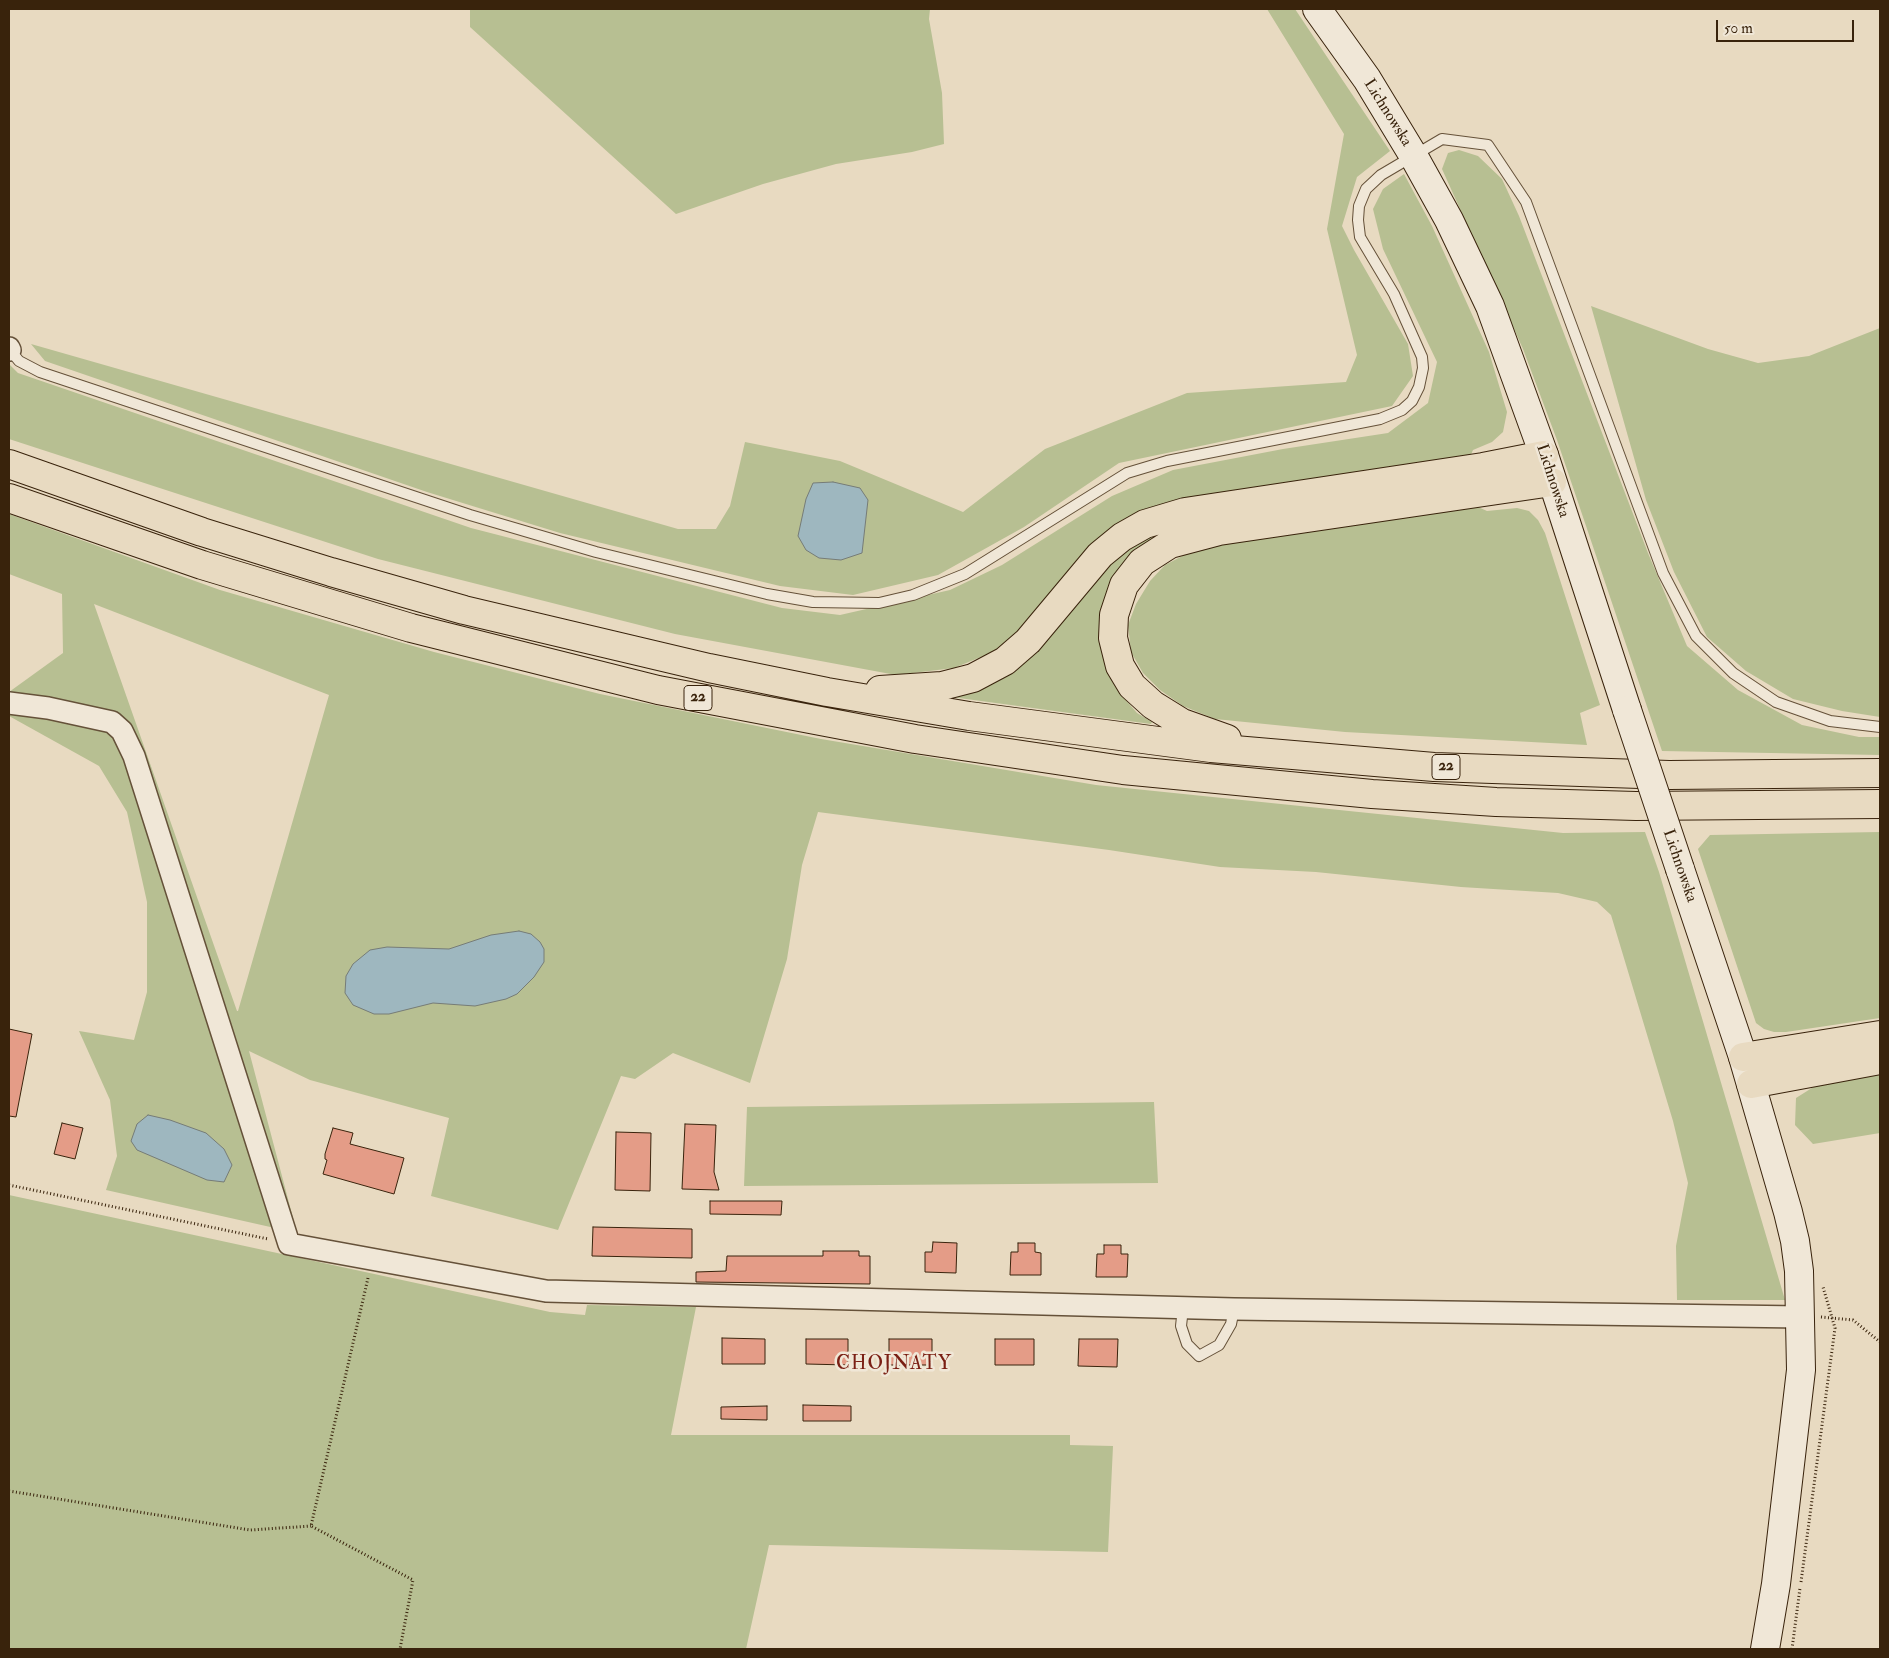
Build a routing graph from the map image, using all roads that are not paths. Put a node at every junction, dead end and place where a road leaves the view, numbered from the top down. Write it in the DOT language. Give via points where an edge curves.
graph roads {
  1 [pos="1317,9"];
  2 [pos="1413,155"];
  3 [pos="9,349"];
  4 [pos="1544,455"];
  5 [pos="9,464"];
  6 [pos="1552,482"];
  7 [pos="9,498"];
  8 [pos="827,692"];
  9 [pos="9,704"];
  10 [pos="1880,727"];
  11 [pos="1268,754"];
  12 [pos="1880,773"];
  13 [pos="1880,804"];
  14 [pos="1880,1035"];
  15 [pos="1743,1057"];
  16 [pos="1880,1060"];
  17 [pos="1751,1084"];
  18 [pos="1182,1308"];
  19 [pos="1234,1309"];
  20 [pos="1802,1317"];
  21 [pos="1765,1649"];
  1 -- 2 [label="street, Lichnowska"];
  2 -- 3 [label="lane" via="1381,175 1366,189 1359,206 1358,220 1360,237 1394,294 1422,357 1419,387 1412,401 1402,410 1380,419 1167,460 1133,470 1108,482 965,574 913,595 879,603 813,602 767,594 596,552 470,515 40,372 19,361"];
  2 -- 4 [label="street, Lichnowska" via="1449,220 1490,306"];
  2 -- 10 [label="lane" via="1442,139 1488,145 1526,202 1663,572 1696,636 1733,673 1776,702 1830,721"];
  4 -- 6 [label="street, Lichnowska"];
  4 -- 8 [label="main road" via="1167,516 1132,530 1111,545 1090,565 1028,641 985,673 942,686"];
  5 -- 8 [label="main road, 22" via="202,532 383,588 612,646"];
  6 -- 11 [label="main road, 22" via="1219,531 1170,544 1142,562 1124,585 1114,615 1113,638 1120,666 1132,686 1153,705 1182,723"];
  6 -- 15 [label="street, Lichnowska, bridge"];
  7 -- 13 [label="main road, 22" via="202,565 411,628 667,692 915,739 1123,770 1372,794 1636,806"];
  8 -- 11 [label="main road, 22" via="1014,723"];
  9 -- 18 [label="street" via="48,708 112,722 122,730 134,756 290,1244 546,1291"];
  11 -- 12 [label="main road, 22" via="1416,766 1563,772"];
  14 -- 15 [label="main road"];
  15 -- 17 [label="street, Lichnowska"];
  16 -- 17 [label="main road"];
  17 -- 20 [label="street, Lichnowska" via="1795,1241"];
  18 -- 19 [label="street"];
  18 -- 19 [label="lane" via="1181,1326 1187,1344 1199,1356 1219,1345 1231,1324"];
  19 -- 20 [label="street"];
  20 -- 21 [label="street, Lichnowska" via="1795,1424"];
}
